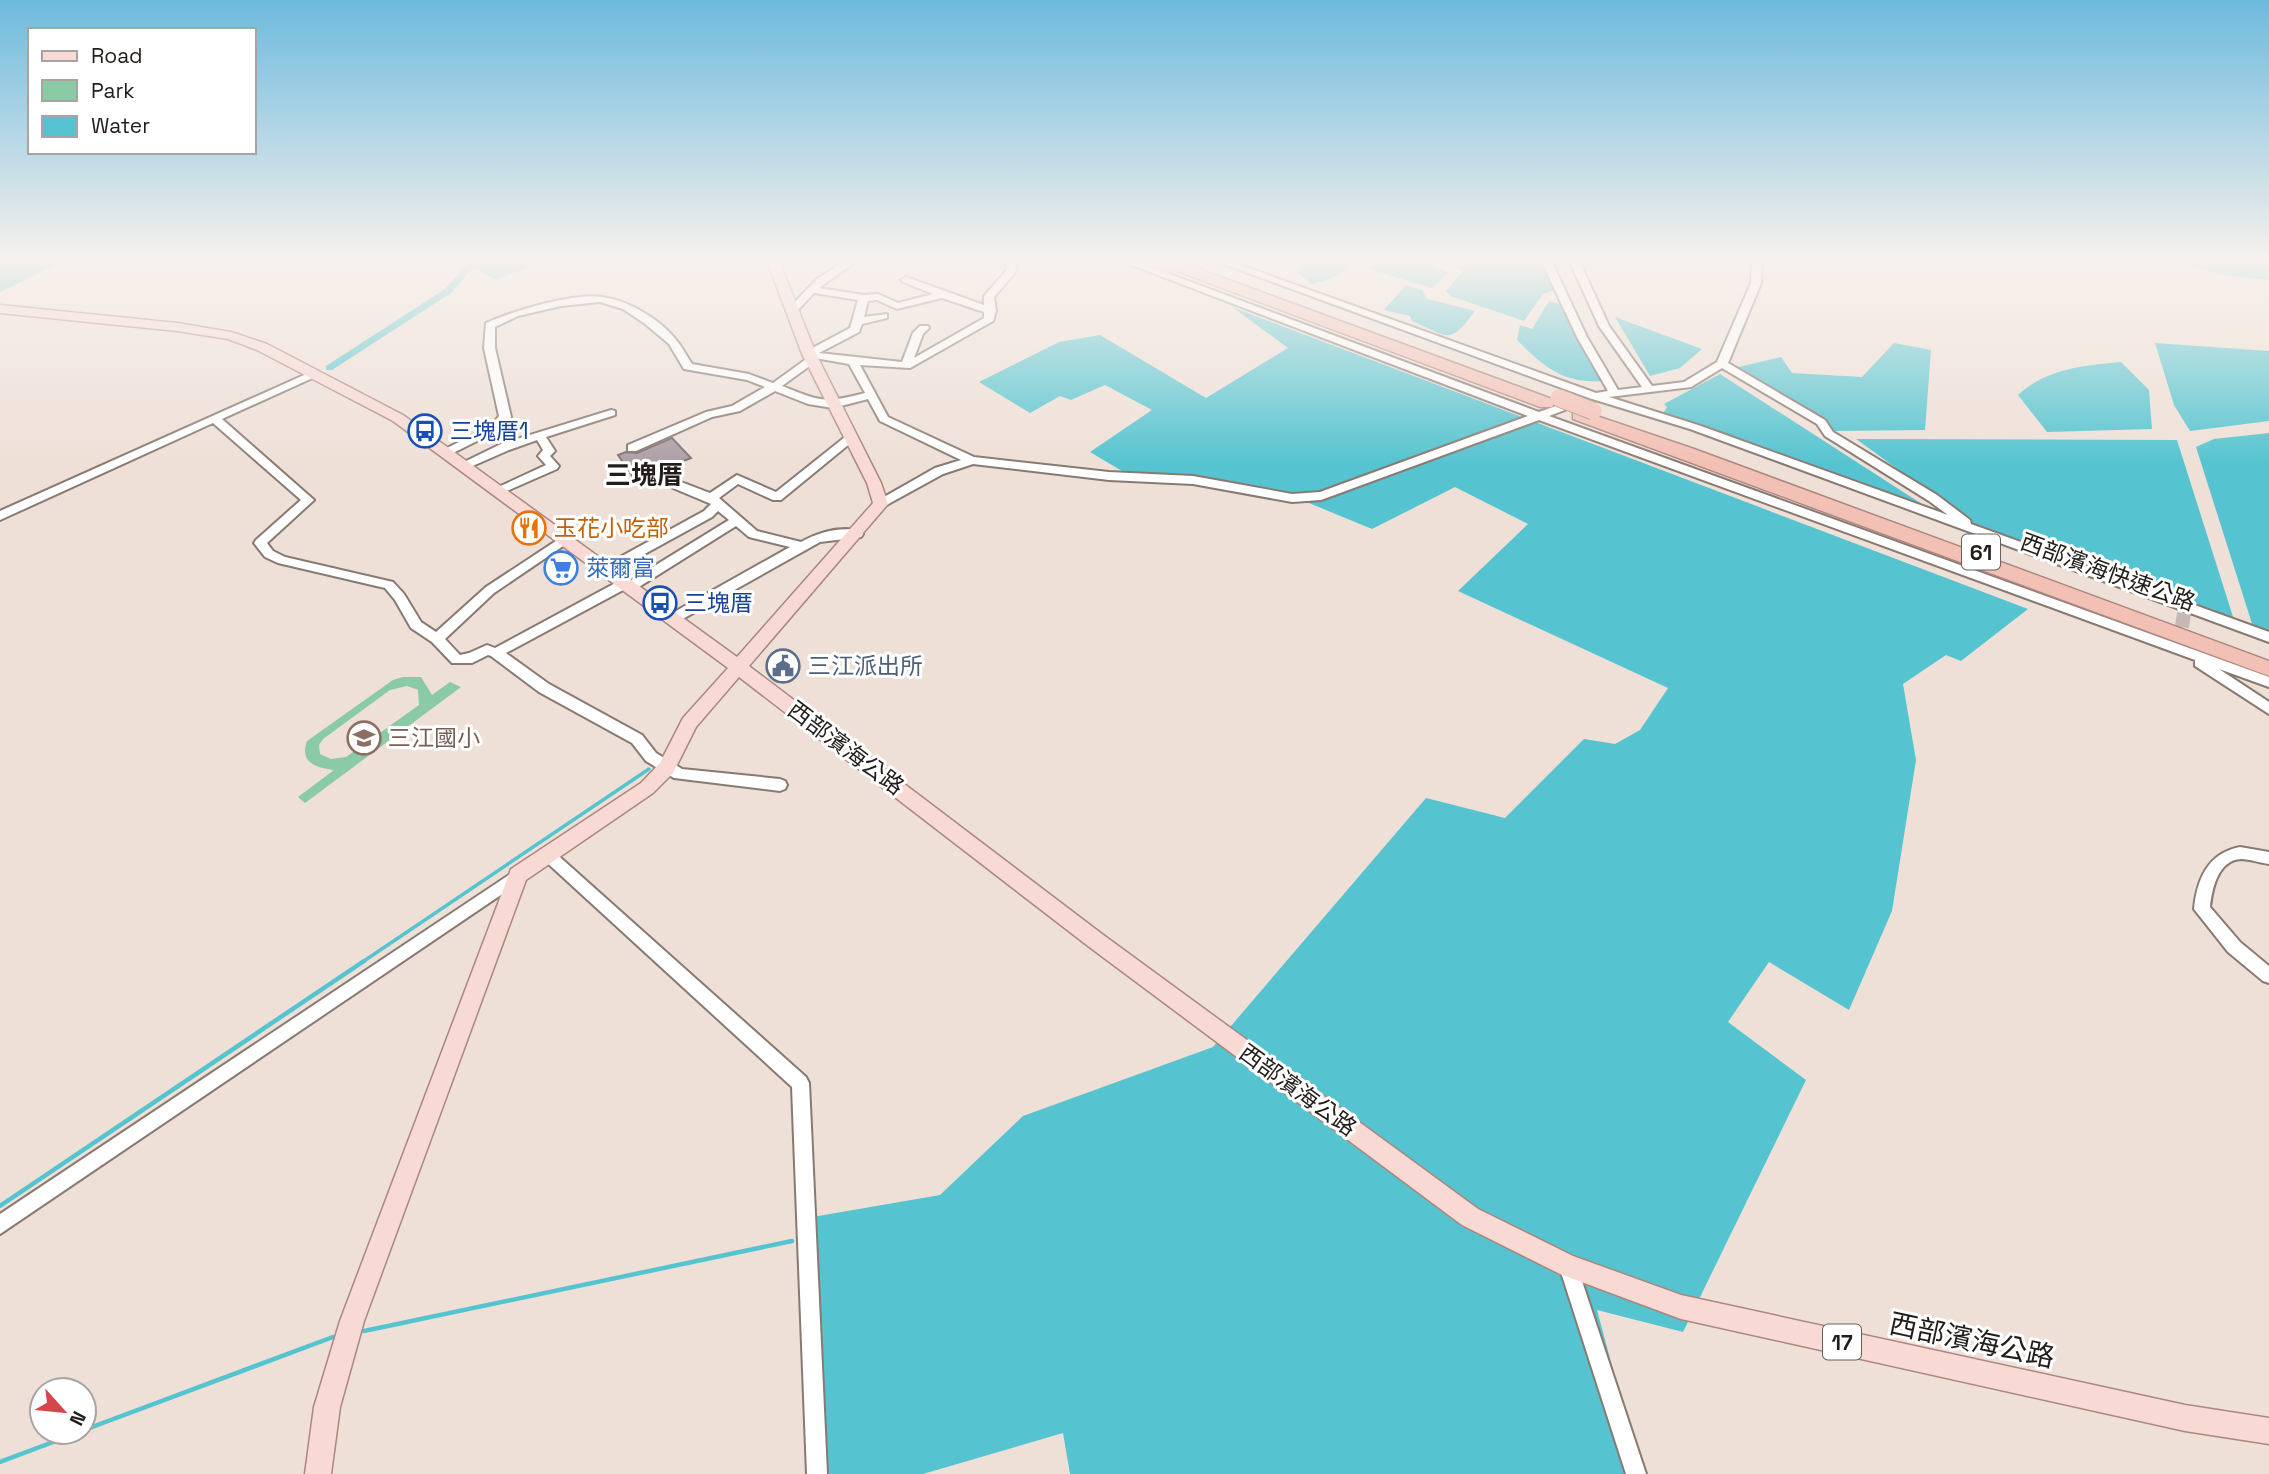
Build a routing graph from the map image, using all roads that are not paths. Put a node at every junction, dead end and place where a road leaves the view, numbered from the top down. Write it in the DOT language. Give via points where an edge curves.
graph roads {
  1 [pos="175,327"];
  2 [pos="489,327"];
  3 [pos="655,327"];
  4 [pos="799,327"];
  5 [pos="856,327"];
  6 [pos="979,327"];
  7 [pos="1318,327"];
  8 [pos="1345,327"];
  9 [pos="1348,327"];
  10 [pos="1351,327"];
  11 [pos="1353,327"];
  12 [pos="1386,327"];
  13 [pos="1577,327"];
  14 [pos="1605,327"];
  15 [pos="1738,327"];
  16 [pos="924,328"];
  17 [pos="1379,338"];
  18 [pos="810,357"];
  19 [pos="852,360"];
  20 [pos="1722,364"];
  21 [pos="906,366"];
  22 [pos="313,374"];
  23 [pos="772,385"];
  24 [pos="1646,391"];
  25 [pos="1617,393"];
  26 [pos="871,395"];
  27 [pos="833,405"];
  28 [pos="1548,406"];
  29 [pos="1588,407"];
  30 [pos="611,413"];
  31 [pos="216,420"];
  32 [pos="541,436"];
  33 [pos="849,439"];
  34 [pos="632,448"];
  35 [pos="445,452"];
  36 [pos="1697,459"];
  37 [pos="972,460"];
  38 [pos="464,466"];
  39 [pos="670,477"];
  40 [pos="498,490"];
  41 [pos="715,501"];
  42 [pos="881,504"];
  43 [pos="0,516"];
  44 [pos="735,522"];
  45 [pos="1975,531"];
  46 [pos="857,534"];
  47 [pos="566,540"];
  48 [pos="802,546"];
  49 [pos="606,570"];
  50 [pos="627,585"];
  51 [pos="674,618"];
  52 [pos="2269,637"];
  53 [pos="437,639"];
  54 [pos="2179,649"];
  55 [pos="496,653"];
  56 [pos="2269,658"];
  57 [pos="739,668"];
  58 [pos="2269,669"];
  59 [pos="2269,682"];
  60 [pos="2269,709"];
  61 [pos="667,768"];
  62 [pos="780,785"];
  63 [pos="548,855"];
  64 [pos="2269,858"];
  65 [pos="518,875"];
  66 [pos="2269,976"];
  67 [pos="0,1225"];
  68 [pos="1568,1266"];
  69 [pos="2269,1431"];
  70 [pos="318,1474"];
  71 [pos="817,1474"];
  72 [pos="1636,1474"];
  1 -- 22 [label="main road, 西部濱海公路 / 17" via="230,336"];
  2 -- 35 [label="street" via="486,345 503,393 505,417 495,428"];
  3 -- 23 [label="street" via="671,341 688,367"];
  4 -- 18 [label="main road"];
  5 -- 18 [label="street"];
  6 -- 21 [label="street"];
  7 -- 28 [label="street"];
  8 -- 17 [label="highway"];
  9 -- 17 [label="highway, 61"];
  10 -- 17 [label="highway, 61"];
  11 -- 17 [label="highway"];
  12 -- 29 [label="street"];
  13 -- 25 [label="street"];
  14 -- 24 [label="street"];
  15 -- 20 [label="street"];
  16 -- 21 [label="street"];
  17 -- 28 [label="highway, 61"];
  18 -- 19 [label="street"];
  18 -- 23 [label="street"];
  18 -- 27 [label="main road"];
  19 -- 21 [label="street"];
  19 -- 26 [label="street"];
  20 -- 24 [label="street" via="1687,385"];
  20 -- 45 [label="street" via="1821,422 1829,434 1933,498"];
  22 -- 31 [label="street"];
  22 -- 35 [label="main road, 西部濱海公路 / 17" via="398,418"];
  23 -- 27 [label="street" via="811,402"];
  23 -- 34 [label="street" via="754,400"];
  24 -- 25 [label="street"];
  25 -- 29 [label="street"];
  26 -- 27 [label="street"];
  26 -- 37 [label="street" via="884,419"];
  27 -- 33 [label="main road"];
  28 -- 29 [label="highway, 61"];
  28 -- 29 [label="street"];
  28 -- 36 [label="street" via="1658,459"];
  28 -- 37 [label="street" via="1321,496 1292,498 1193,480 1109,476"];
  29 -- 36 [label="highway, 61"];
  29 -- 45 [label="street" via="1624,405"];
  30 -- 32 [label="street"];
  31 -- 43 [label="street"];
  31 -- 53 [label="street" via="308,500 271,531 261,548 282,560 389,585 416,625"];
  32 -- 38 [label="street"];
  32 -- 40 [label="street" via="549,451 544,456 553,466"];
  33 -- 41 [label="street" via="778,497 737,480"];
  33 -- 42 [label="main road"];
  35 -- 38 [label="main road, 西部濱海公路 / 17"];
  36 -- 54 [label="street" via="1968,573"];
  36 -- 56 [label="highway, 西部濱海快速公路 / 61"];
  36 -- 58 [label="highway, 西部濱海快速公路 / 61"];
  37 -- 42 [label="street" via="939,471"];
  38 -- 40 [label="main road, 西部濱海公路 / 17"];
  39 -- 41 [label="street" via="677,485"];
  40 -- 47 [label="main road, 西部濱海公路 / 17"];
  41 -- 44 [label="street"];
  41 -- 49 [label="street" via="708,514"];
  42 -- 46 [label="main road"];
  44 -- 48 [label="street" via="763,538"];
  44 -- 50 [label="street"];
  45 -- 52 [label="street"];
  46 -- 48 [label="street" via="817,538"];
  46 -- 57 [label="main road"];
  47 -- 49 [label="main road, 西部濱海公路 / 17"];
  47 -- 53 [label="street" via="490,590"];
  48 -- 51 [label="street"];
  49 -- 50 [label="main road, 西部濱海公路 / 17"];
  50 -- 51 [label="main road, 西部濱海公路 / 17"];
  50 -- 55 [label="street"];
  51 -- 57 [label="main road, 西部濱海公路 / 17"];
  53 -- 55 [label="street" via="457,660 487,650"];
  54 -- 59 [label="street"];
  54 -- 60 [label="street"];
  55 -- 61 [label="street" via="544,688 637,739"];
  57 -- 61 [label="main road" via="689,723"];
  57 -- 68 [label="main road, 西部濱海公路 / 17" via="1095,940 1470,1217"];
  61 -- 62 [label="street" via="678,774"];
  61 -- 63 [label="main road" via="647,788"];
  63 -- 65 [label="main road"];
  63 -- 71 [label="street" via="800,1083"];
  64 -- 66 [label="street" via="2238,853 2219,862 2203,888 2203,909 2234,947"];
  65 -- 67 [label="street"];
  65 -- 70 [label="main road" via="352,1321 327,1407"];
  68 -- 69 [label="main road, 西部濱海公路 / 17" via="1682,1307 2185,1418"];
  68 -- 72 [label="street"];
}
